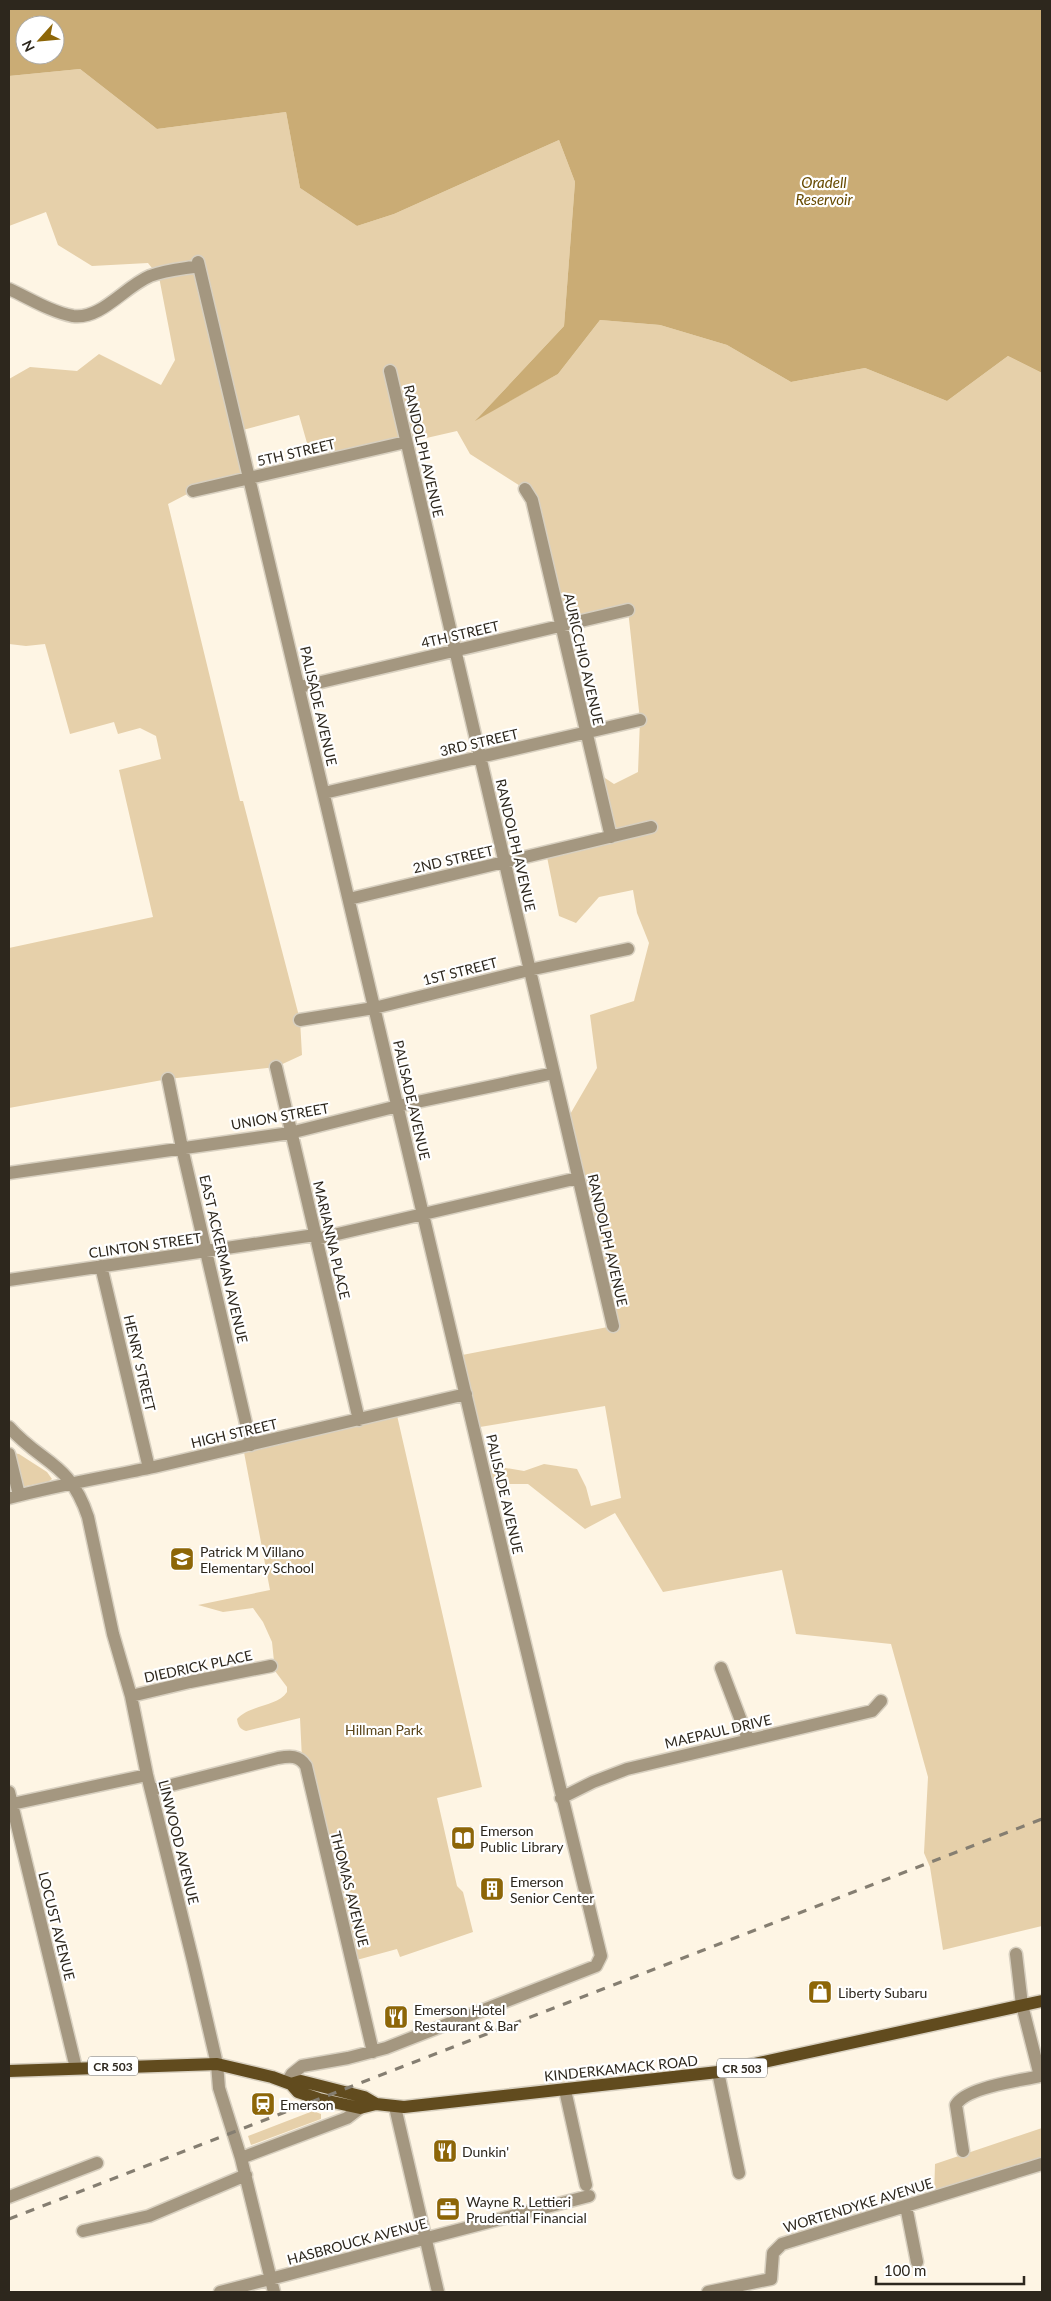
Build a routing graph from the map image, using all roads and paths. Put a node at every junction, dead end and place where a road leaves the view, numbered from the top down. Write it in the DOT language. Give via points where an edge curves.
graph roads {
  1 [pos="9,289"];
  2 [pos="390,371"];
  3 [pos="406,442"];
  4 [pos="250,478"];
  5 [pos="525,490"];
  6 [pos="193,491"];
  7 [pos="628,610"];
  8 [pos="561,626"];
  9 [pos="455,651"];
  10 [pos="300,687"];
  11 [pos="640,720"];
  12 [pos="586,733"];
  13 [pos="480,757"];
  14 [pos="324,793"];
  15 [pos="651,827"];
  16 [pos="611,837"];
  17 [pos="504,862"];
  18 [pos="349,899"];
  19 [pos="628,950"];
  20 [pos="529,970"];
  21 [pos="374,1008"];
  22 [pos="300,1020"];
  23 [pos="276,1067"];
  24 [pos="554,1074"];
  25 [pos="168,1079"];
  26 [pos="398,1106"];
  27 [pos="290,1133"];
  28 [pos="182,1148"];
  29 [pos="9,1172"];
  30 [pos="578,1178"];
  31 [pos="423,1214"];
  32 [pos="316,1237"];
  33 [pos="207,1251"];
  34 [pos="101,1266"];
  35 [pos="9,1280"];
  36 [pos="613,1326"];
  37 [pos="466,1394"];
  38 [pos="358,1420"];
  39 [pos="9,1427"];
  40 [pos="251,1445"];
  41 [pos="9,1454"];
  42 [pos="149,1468"];
  43 [pos="72,1482"];
  44 [pos="14,1497"];
  45 [pos="271,1666"];
  46 [pos="721,1668"];
  47 [pos="131,1696"];
  48 [pos="881,1700"];
  49 [pos="748,1740"];
  50 [pos="147,1776"];
  51 [pos="152,1790"];
  52 [pos="9,1792"];
  53 [pos="561,1798"];
  54 [pos="12,1804"];
  55 [pos="1016,1954"];
  56 [pos="1042,2001"];
  57 [pos="1022,2005"];
  58 [pos="373,2052"];
  59 [pos="217,2064"];
  60 [pos="76,2068"];
  61 [pos="9,2071"];
  62 [pos="718,2072"];
  63 [pos="1041,2076"];
  64 [pos="289,2083"];
  65 [pos="565,2090"];
  66 [pos="376,2104"];
  67 [pos="395,2106"];
  68 [pos="360,2108"];
  69 [pos="963,2151"];
  70 [pos="241,2158"];
  71 [pos="97,2163"];
  72 [pos="1042,2164"];
  73 [pos="740,2173"];
  74 [pos="246,2174"];
  75 [pos="9,2197"];
  76 [pos="906,2206"];
  77 [pos="83,2231"];
  78 [pos="425,2239"];
  79 [pos="917,2262"];
  80 [pos="270,2279"];
  81 [pos="220,2292"];
  82 [pos="274,2292"];
  83 [pos="438,2292"];
  84 [pos="708,2292"];
  1 -- 4 [label="street, PALISADE AVENUE" via="63,313 84,316 103,309 120,294 149,277 198,264"];
  2 -- 3 [label="street, RANDOLPH AVENUE"];
  3 -- 4 [label="street, 5TH STREET"];
  3 -- 9 [label="street, RANDOLPH AVENUE"];
  4 -- 6 [label="street, 5TH STREET"];
  4 -- 10 [label="street, PALISADE AVENUE"];
  5 -- 8 [label="street, AURICCHIO AVENUE" via="532,500"];
  7 -- 8 [label="street, 4TH STREET"];
  8 -- 9 [label="street, 4TH STREET"];
  8 -- 12 [label="street, AURICCHIO AVENUE"];
  9 -- 10 [label="street, 4TH STREET"];
  9 -- 13 [label="street, RANDOLPH AVENUE"];
  10 -- 14 [label="street, PALISADE AVENUE"];
  11 -- 12 [label="street, 3RD STREET"];
  12 -- 13 [label="street, 3RD STREET"];
  12 -- 16 [label="street, AURICCHIO AVENUE"];
  13 -- 14 [label="street, 3RD STREET"];
  13 -- 17 [label="street, RANDOLPH AVENUE"];
  14 -- 18 [label="street, PALISADE AVENUE"];
  15 -- 16 [label="street, 2ND STREET"];
  16 -- 17 [label="street, 2ND STREET"];
  17 -- 18 [label="street, 2ND STREET"];
  17 -- 20 [label="street, RANDOLPH AVENUE"];
  18 -- 21 [label="street, PALISADE AVENUE"];
  19 -- 20 [label="street, 1ST STREET"];
  20 -- 21 [label="street, 1ST STREET"];
  20 -- 24 [label="street, RANDOLPH AVENUE"];
  21 -- 22 [label="street, 1ST STREET"];
  21 -- 26 [label="street, PALISADE AVENUE"];
  23 -- 27 [label="street, MARIANNA PLACE"];
  24 -- 26 [label="street, UNION STREET"];
  24 -- 30 [label="street, RANDOLPH AVENUE"];
  25 -- 28 [label="street, EAST ACKERMAN AVENUE"];
  26 -- 27 [label="street, UNION STREET"];
  26 -- 31 [label="street, PALISADE AVENUE"];
  27 -- 28 [label="street, UNION STREET"];
  27 -- 32 [label="street, MARIANNA PLACE"];
  28 -- 29 [label="street, UNION STREET"];
  28 -- 33 [label="street, EAST ACKERMAN AVENUE"];
  30 -- 31 [label="street, CLINTON STREET"];
  30 -- 36 [label="street, RANDOLPH AVENUE"];
  31 -- 32 [label="street, CLINTON STREET"];
  31 -- 37 [label="street, PALISADE AVENUE"];
  32 -- 33 [label="street, CLINTON STREET"];
  32 -- 38 [label="street, MARIANNA PLACE"];
  33 -- 34 [label="street, CLINTON STREET"];
  33 -- 40 [label="street, EAST ACKERMAN AVENUE"];
  34 -- 35 [label="street, CLINTON STREET"];
  34 -- 42 [label="street, HENRY STREET"];
  37 -- 38 [label="street, HIGH STREET"];
  37 -- 53 [label="street, PALISADE AVENUE"];
  38 -- 40 [label="street, HIGH STREET"];
  39 -- 43 [label="street, LINWOOD AVENUE"];
  40 -- 42 [label="street, HIGH STREET"];
  41 -- 44 [label="street"];
  42 -- 43 [label="street, HIGH STREET"];
  43 -- 44 [label="street, HIGH STREET"];
  43 -- 47 [label="street, LINWOOD AVENUE" via="90,1522 113,1634"];
  45 -- 47 [label="street, DIEDRICK PLACE"];
  46 -- 49 [label="street"];
  47 -- 50 [label="street, LINWOOD AVENUE"];
  48 -- 49 [label="street, MAEPAUL DRIVE" via="872,1711"];
  49 -- 53 [label="street, MAEPAUL DRIVE" via="627,1769"];
  50 -- 51 [label="street, LINWOOD AVENUE"];
  50 -- 54 [label="street"];
  51 -- 58 [label="street, THOMAS AVENUE" via="278,1758 296,1757 306,1766"];
  51 -- 59 [label="street, LINWOOD AVENUE"];
  52 -- 54 [label="street, LOCUST AVENUE"];
  53 -- 58 [label="street, PALISADE AVENUE" via="601,1956 596,1966"];
  54 -- 60 [label="street, LOCUST AVENUE"];
  55 -- 57 [label="street"];
  56 -- 57 [label="main road, KINDERKAMACK ROAD / CR 503"];
  57 -- 62 [label="main road, KINDERKAMACK ROAD / CR 503"];
  57 -- 63 [label="street"];
  58 -- 64 [label="street" via="302,2066 292,2074"];
  59 -- 60 [label="main road, KINDERKAMACK ROAD / CR 503"];
  59 -- 64 [label="main road, KINDERKAMACK ROAD / CR 503"];
  59 -- 70 [label="street, LINWOOD AVENUE" via="219,2088"];
  60 -- 61 [label="main road, KINDERKAMACK ROAD / CR 503"];
  62 -- 65 [label="main road, KINDERKAMACK ROAD / CR 503"];
  62 -- 73 [label="street"];
  63 -- 69 [label="street" via="969,2093 958,2101"];
  64 -- 66 [label="main road, KINDERKAMACK ROAD / CR 503" via="301,2081 364,2097"];
  64 -- 68 [label="main road, KINDERKAMACK ROAD / CR 503" via="298,2092"];
  65 -- 67 [label="main road, KINDERKAMACK ROAD / CR 503"];
  65 -- 78 [label="street, HASBROUCK AVENUE" via="587,2190"];
  66 -- 67 [label="main road, KINDERKAMACK ROAD / CR 503"];
  66 -- 68 [label="main road, KINDERKAMACK ROAD / CR 503"];
  67 -- 78 [label="street"];
  68 -- 70 [label="street" via="347,2118"];
  70 -- 74 [label="street, LINWOOD AVENUE"];
  71 -- 75 [label="street"];
  72 -- 76 [label="street, WORTENDYKE AVENUE"];
  74 -- 77 [label="street" via="150,2216"];
  74 -- 80 [label="street, LINWOOD AVENUE"];
  76 -- 79 [label="street"];
  76 -- 84 [label="street, WORTENDYKE AVENUE" via="782,2244 772,2253 771,2278"];
  78 -- 80 [label="street, HASBROUCK AVENUE"];
  78 -- 83 [label="street"];
  80 -- 81 [label="street, HASBROUCK AVENUE"];
  80 -- 82 [label="street, LINWOOD AVENUE"];
}
